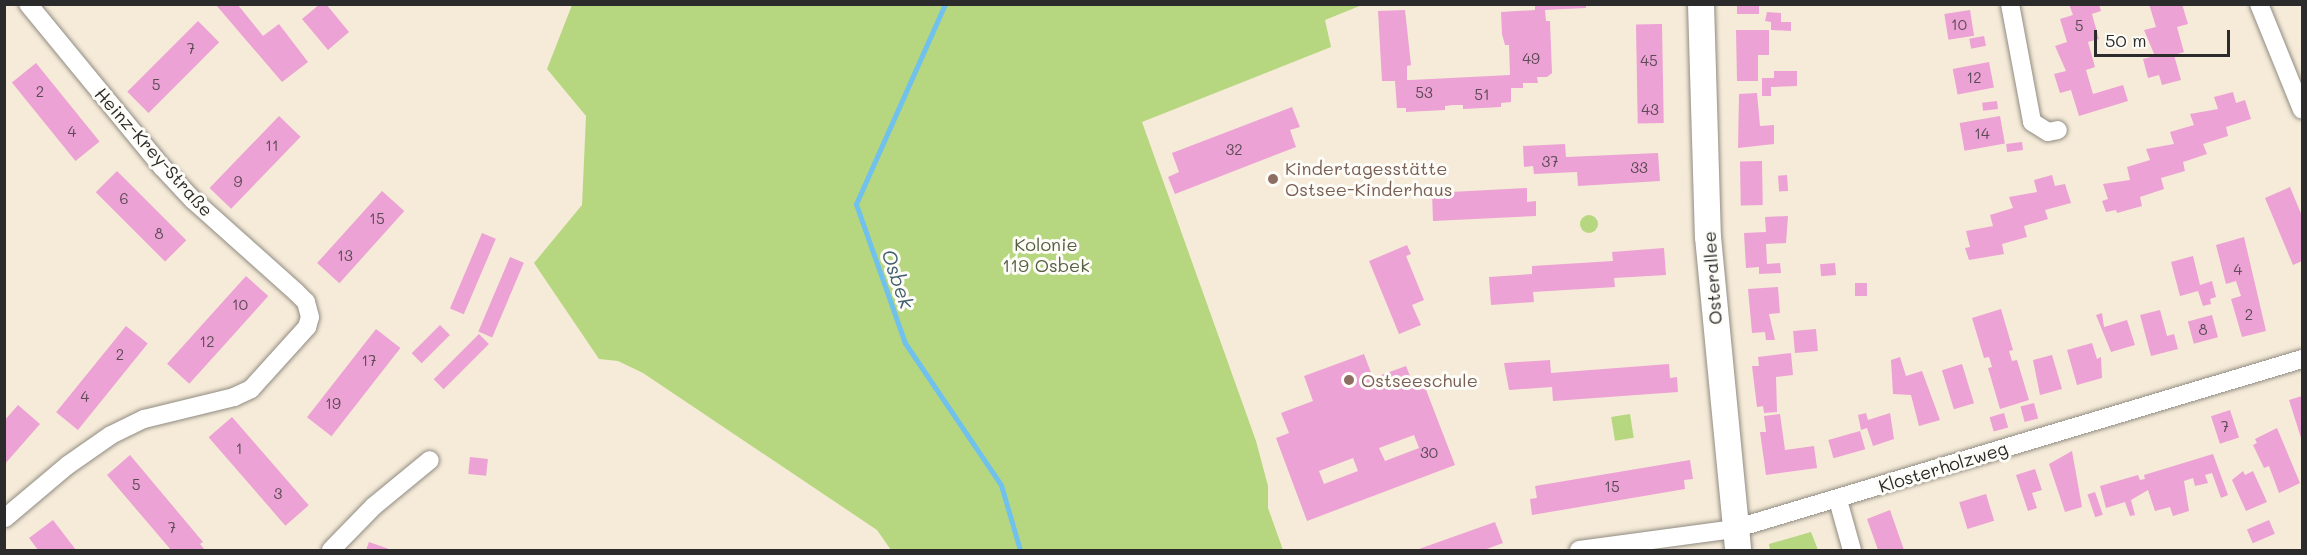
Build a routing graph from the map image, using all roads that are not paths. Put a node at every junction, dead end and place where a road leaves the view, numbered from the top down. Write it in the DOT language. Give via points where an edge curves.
graph roads {
  1 [pos="28,4"];
  2 [pos="1701,4"];
  3 [pos="2010,4"];
  4 [pos="2259,4"];
  5 [pos="2302,110"];
  6 [pos="2058,130"];
  7 [pos="2302,359"];
  8 [pos="430,460"];
  9 [pos="1838,500"];
  10 [pos="5,518"];
  11 [pos="1736,540"];
  12 [pos="331,550"];
  13 [pos="1579,550"];
  14 [pos="1852,550"];
  1 -- 10 [label="street, Heinz-Krey-Straße" via="162,167 306,302 310,317 307,327 251,389 234,397 144,419 111,435"];
  2 -- 11 [label="street, Osterallee" via="1708,237"];
  3 -- 6 [label="street" via="2032,122 2048,132"];
  4 -- 5 [label="street"];
  7 -- 9 [label="street, Klosterholzweg"];
  8 -- 12 [label="street" via="374,506"];
  9 -- 11 [label="street, Klosterholzweg"];
  9 -- 14 [label="street"];
  11 -- 13 [label="street, Klosterholzweg"];
}
